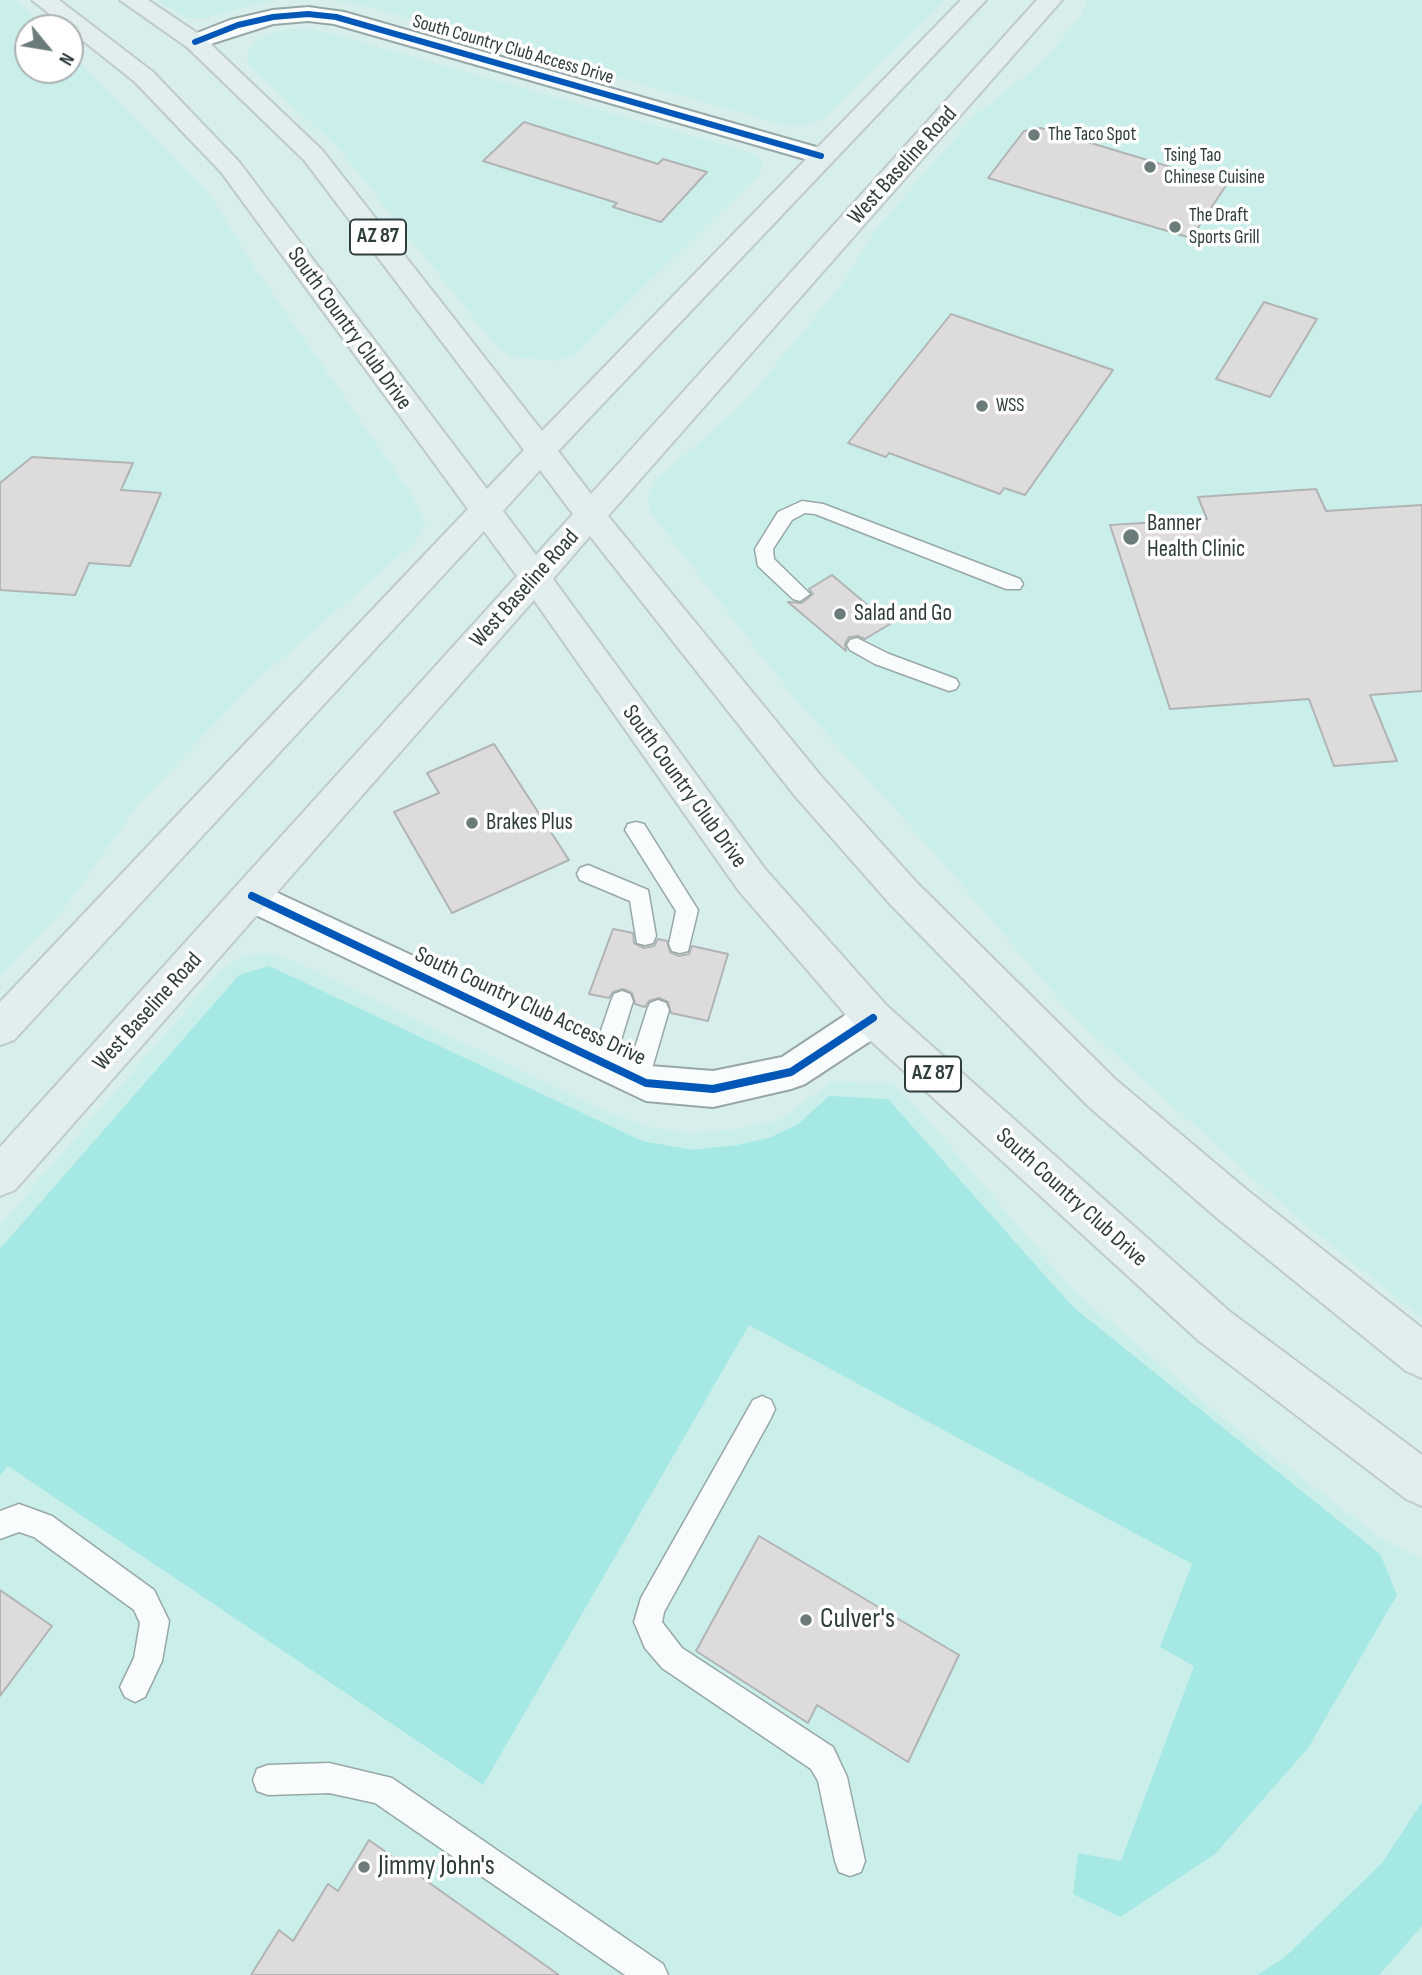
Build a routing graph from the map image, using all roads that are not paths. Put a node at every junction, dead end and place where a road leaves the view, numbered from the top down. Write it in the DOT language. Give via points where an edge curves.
graph roads {
  1 [pos="44,0"];
  2 [pos="132,0"];
  3 [pos="974,0"];
  4 [pos="1050,0"];
  5 [pos="195,41"];
  6 [pos="821,156"];
  7 [pos="541,452"];
  8 [pos="485,510"];
  9 [pos="592,516"];
  10 [pos="534,578"];
  11 [pos="1013,584"];
  12 [pos="800,594"];
  13 [pos="857,645"];
  14 [pos="949,684"];
  15 [pos="636,830"];
  16 [pos="588,874"];
  17 [pos="252,896"];
  18 [pos="645,936"];
  19 [pos="680,944"];
  20 [pos="622,1002"];
  21 [pos="658,1010"];
  22 [pos="873,1018"];
  23 [pos="0,1028"];
  24 [pos="602,1063"];
  25 [pos="637,1079"];
  26 [pos="0,1177"];
  27 [pos="1422,1356"];
  28 [pos="762,1409"];
  29 [pos="1422,1483"];
  30 [pos="0,1525"];
  31 [pos="135,1687"];
  32 [pos="268,1780"];
  33 [pos="850,1861"];
  34 [pos="652,1975"];
  1 -- 8 [label="main road, South Country Club Drive / AZ 87" via="144,77 230,167"];
  2 -- 5 [label="main road, AZ 87"];
  3 -- 6 [label="main road"];
  4 -- 9 [label="main road, West Baseline Road"];
  5 -- 6 [label="street, South Country Club Access Drive" via="273,17 336,17"];
  5 -- 7 [label="main road, AZ 87" via="313,155"];
  6 -- 7 [label="main road"];
  7 -- 8 [label="main road"];
  7 -- 9 [label="main road, AZ 87"];
  8 -- 10 [label="main road, South Country Club Drive / AZ 87"];
  8 -- 23 [label="main road"];
  9 -- 10 [label="main road, West Baseline Road"];
  9 -- 27 [label="main road, AZ 87" via="808,786 904,894 1101,1092"];
  10 -- 17 [label="main road, West Baseline Road"];
  10 -- 22 [label="main road, South Country Club Drive / AZ 87" via="743,869"];
  11 -- 12 [label="lane" via="817,508 802,507 785,516 764,549 765,561"];
  13 -- 14 [label="lane"];
  15 -- 19 [label="lane" via="687,911"];
  16 -- 18 [label="lane" via="639,896"];
  17 -- 24 [label="street, South Country Club Access Drive"];
  17 -- 26 [label="main road, West Baseline Road"];
  20 -- 24 [label="lane"];
  21 -- 25 [label="lane"];
  22 -- 25 [label="street, South Country Club Access Drive" via="791,1072 713,1089"];
  22 -- 29 [label="main road, South Country Club Drive / AZ 87" via="1214,1326"];
  24 -- 25 [label="street, South Country Club Access Drive"];
  28 -- 33 [label="lane" via="651,1608 648,1622 672,1658 822,1758 832,1777"];
  30 -- 31 [label="lane" via="19,1518 42,1526 144,1600 155,1622 148,1661"];
  32 -- 34 [label="lane" via="330,1778 382,1789"];
}
